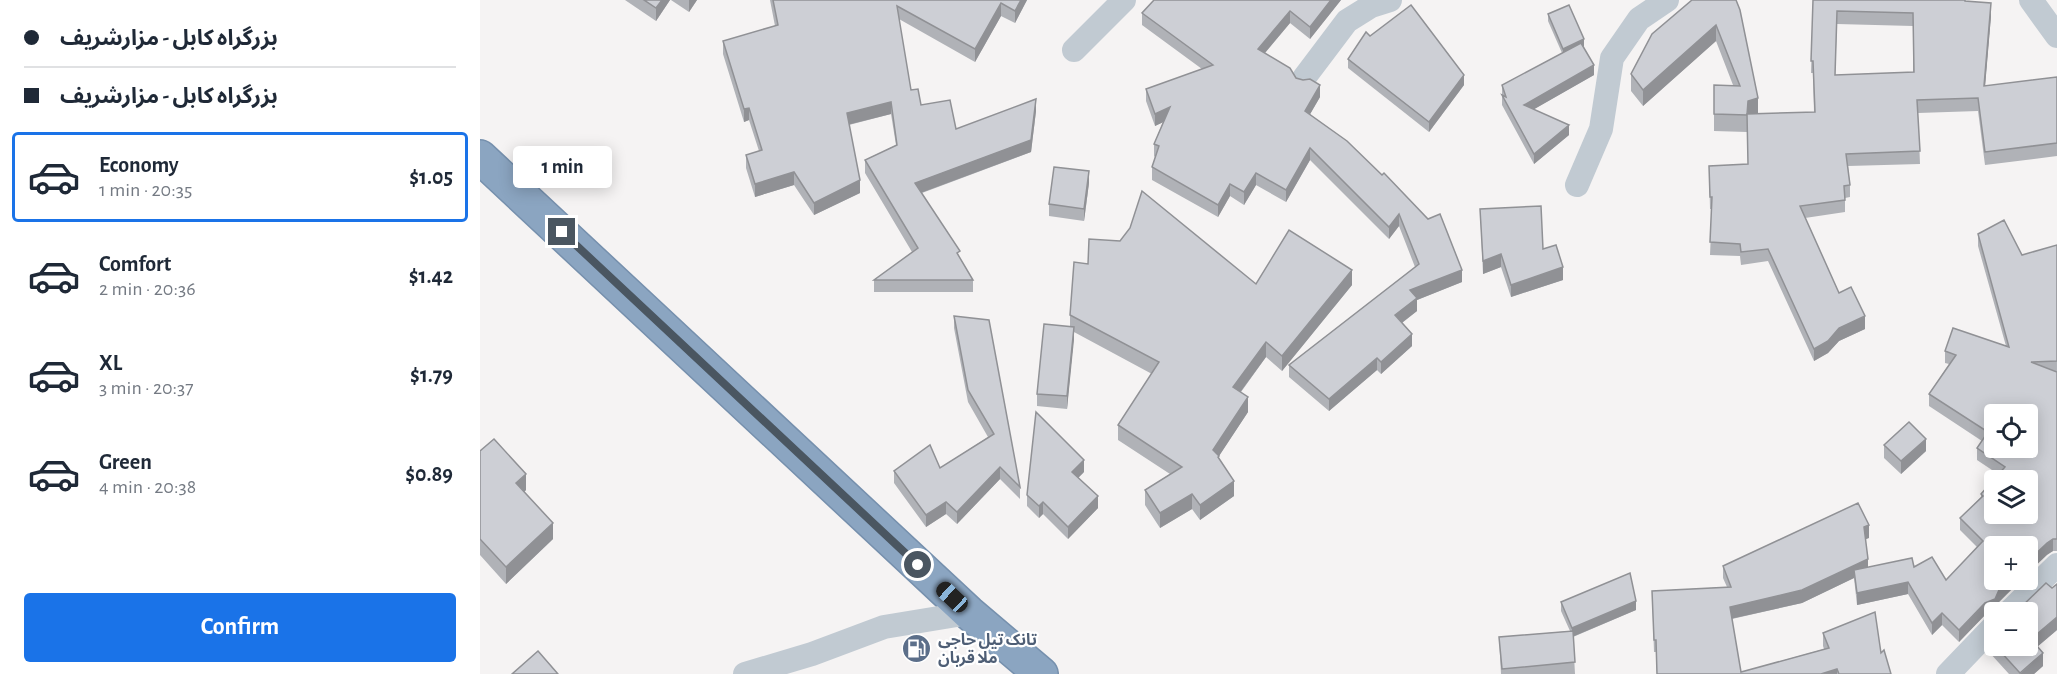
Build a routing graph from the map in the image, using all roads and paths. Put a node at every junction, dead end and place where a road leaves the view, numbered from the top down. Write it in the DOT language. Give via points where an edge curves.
graph roads {
  1 [pos="1124,0"];
  2 [pos="1390,0"];
  3 [pos="1667,0"];
  4 [pos="2031,0"];
  5 [pos="2057,36"];
  6 [pos="1074,50"];
  7 [pos="1304,78"];
  8 [pos="480,157"];
  9 [pos="1577,185"];
  10 [pos="2057,565"];
  11 [pos="2019,602"];
  12 [pos="969,613"];
  13 [pos="1984,636"];
  14 [pos="745,674"];
  15 [pos="1041,674"];
  16 [pos="1948,674"];
  1 -- 6 [label="street"];
  2 -- 7 [label="street" via="1347,21"];
  3 -- 9 [label="street" via="1639,19 1611,57 1602,129"];
  4 -- 5 [label="street"];
  8 -- 12 [label="highway"];
  10 -- 11 [label="street"];
  12 -- 14 [label="street" via="884,627"];
  12 -- 15 [label="highway"];
  13 -- 16 [label="street"];
}
